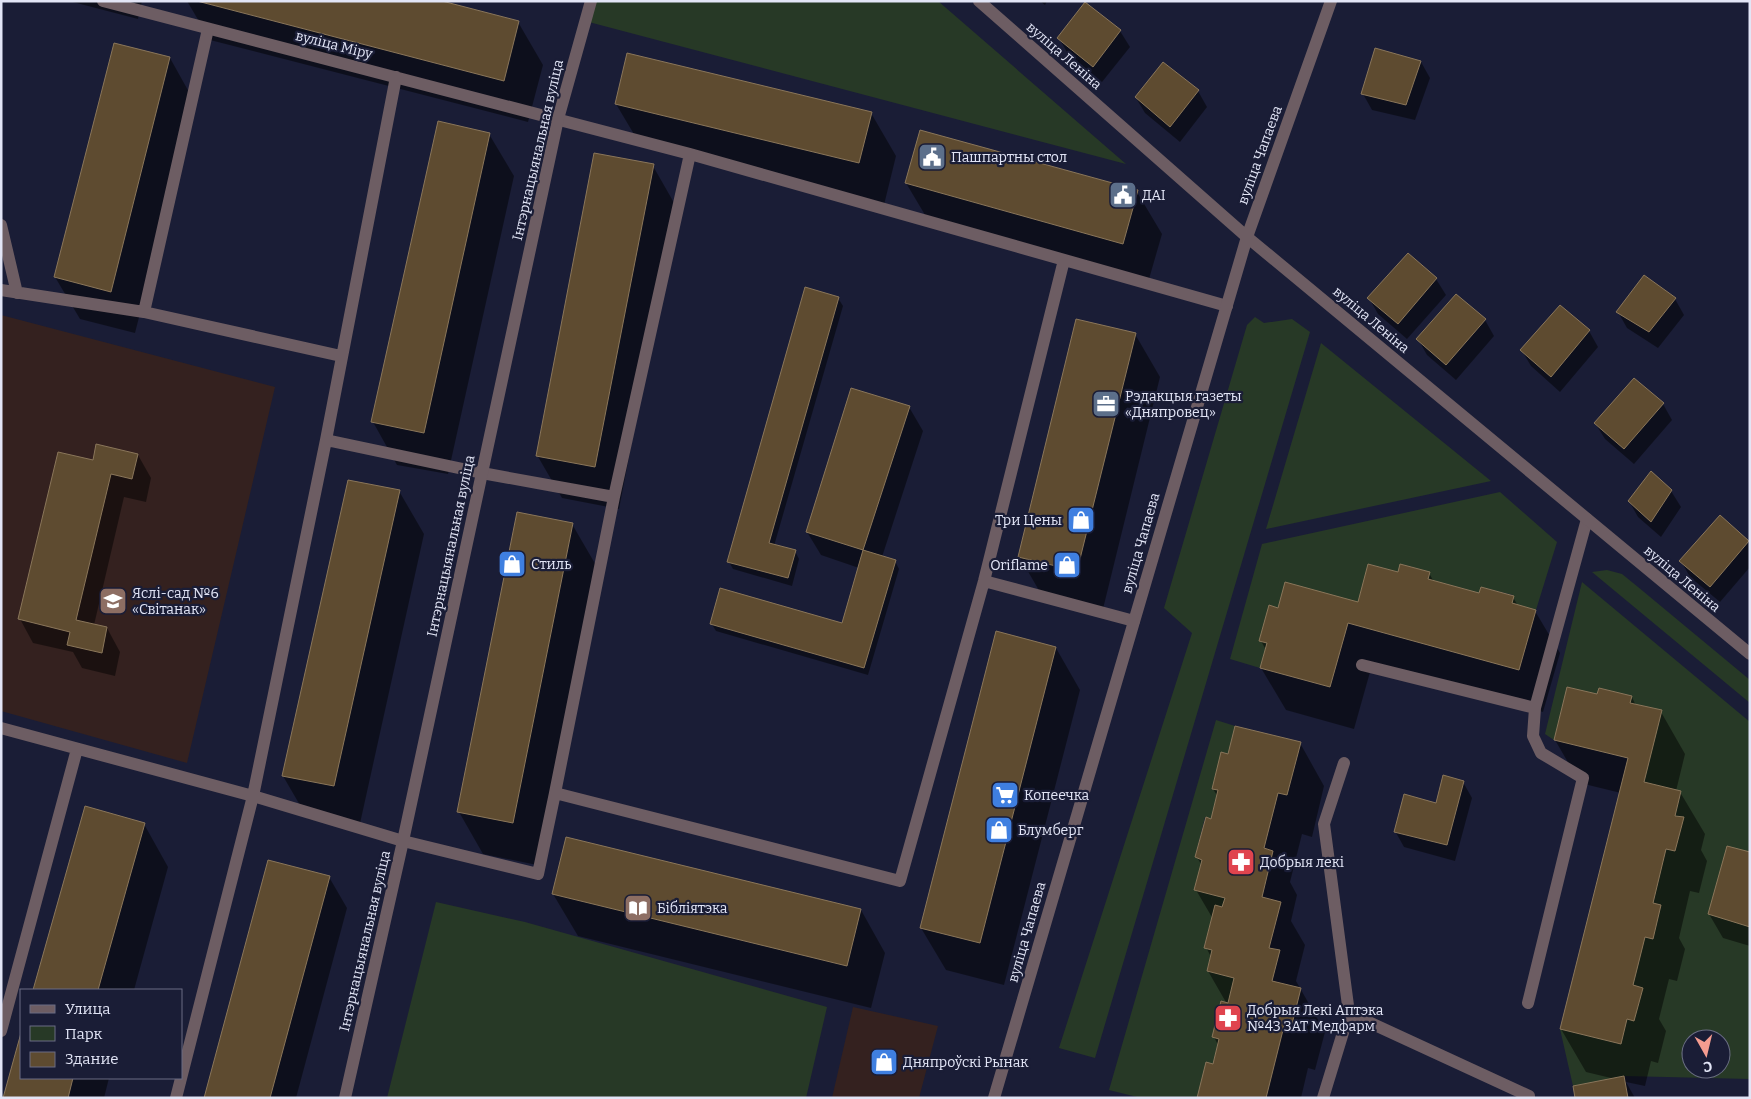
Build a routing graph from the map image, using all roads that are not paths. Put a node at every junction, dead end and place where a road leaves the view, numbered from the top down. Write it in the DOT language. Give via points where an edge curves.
graph roads {
  1 [pos="103,1"];
  2 [pos="591,1"];
  3 [pos="979,1"];
  4 [pos="1331,1"];
  5 [pos="208,28"];
  6 [pos="396,76"];
  7 [pos="558,119"];
  8 [pos="690,154"];
  9 [pos="1,225"];
  10 [pos="1248,237"];
  11 [pos="1064,260"];
  12 [pos="1,290"];
  13 [pos="17,293"];
  14 [pos="1227,306"];
  15 [pos="144,312"];
  16 [pos="341,356"];
  17 [pos="326,440"];
  18 [pos="482,473"];
  19 [pos="614,497"];
  20 [pos="1588,519"];
  21 [pos="984,580"];
  22 [pos="1134,621"];
  23 [pos="1750,654"];
  24 [pos="1362,665"];
  25 [pos="1535,708"];
  26 [pos="1,728"];
  27 [pos="77,749"];
  28 [pos="1344,763"];
  29 [pos="554,793"];
  30 [pos="253,796"];
  31 [pos="403,841"];
  32 [pos="1528,1003"];
  33 [pos="1349,1013"];
  34 [pos="1,1031"];
  35 [pos="182,1074"];
  36 [pos="181,1079"];
  37 [pos="176,1098"];
  38 [pos="345,1098"];
  39 [pos="994,1098"];
  40 [pos="1323,1098"];
  41 [pos="1530,1098"];
  1 -- 5 [label="street, вуліца Міру"];
  2 -- 7 [label="street, Інтэрнацыянальная вуліца"];
  3 -- 10 [label="street, вуліца Леніна"];
  4 -- 10 [label="street, вуліца Чапаева"];
  5 -- 6 [label="street, вуліца Міру"];
  5 -- 15 [label="street"];
  6 -- 7 [label="street, вуліца Міру"];
  6 -- 16 [label="street"];
  7 -- 8 [label="street, вуліца Міру"];
  7 -- 18 [label="street, Інтэрнацыянальная вуліца"];
  8 -- 11 [label="street, вуліца Міру"];
  8 -- 19 [label="street"];
  9 -- 13 [label="street"];
  10 -- 14 [label="street, вуліца Чапаева"];
  10 -- 20 [label="street, вуліца Леніна"];
  11 -- 14 [label="street, вуліца Міру"];
  11 -- 21 [label="street"];
  12 -- 13 [label="street"];
  13 -- 15 [label="street"];
  14 -- 22 [label="street, вуліца Чапаева"];
  15 -- 16 [label="street"];
  16 -- 17 [label="street"];
  17 -- 18 [label="street"];
  17 -- 30 [label="street"];
  18 -- 19 [label="street"];
  18 -- 31 [label="street, Інтэрнацыянальная вуліца"];
  19 -- 29 [label="street"];
  20 -- 23 [label="street, вуліца Леніна"];
  20 -- 25 [label="street"];
  21 -- 22 [label="street"];
  21 -- 29 [label="street" via="900,881"];
  22 -- 39 [label="street, вуліца Чапаева"];
  24 -- 25 [label="street"];
  25 -- 32 [label="street" via="1533,736 1541,753 1583,778"];
  26 -- 27 [label="street"];
  27 -- 30 [label="street"];
  27 -- 34 [label="street"];
  28 -- 33 [label="street" via="1324,824"];
  29 -- 31 [label="street" via="538,874"];
  30 -- 31 [label="street"];
  30 -- 35 [label="street"];
  31 -- 38 [label="street, Інтэрнацыянальная вуліца"];
  33 -- 40 [label="street"];
  33 -- 41 [label="street"];
  36 -- 37 [label="street"];
}
